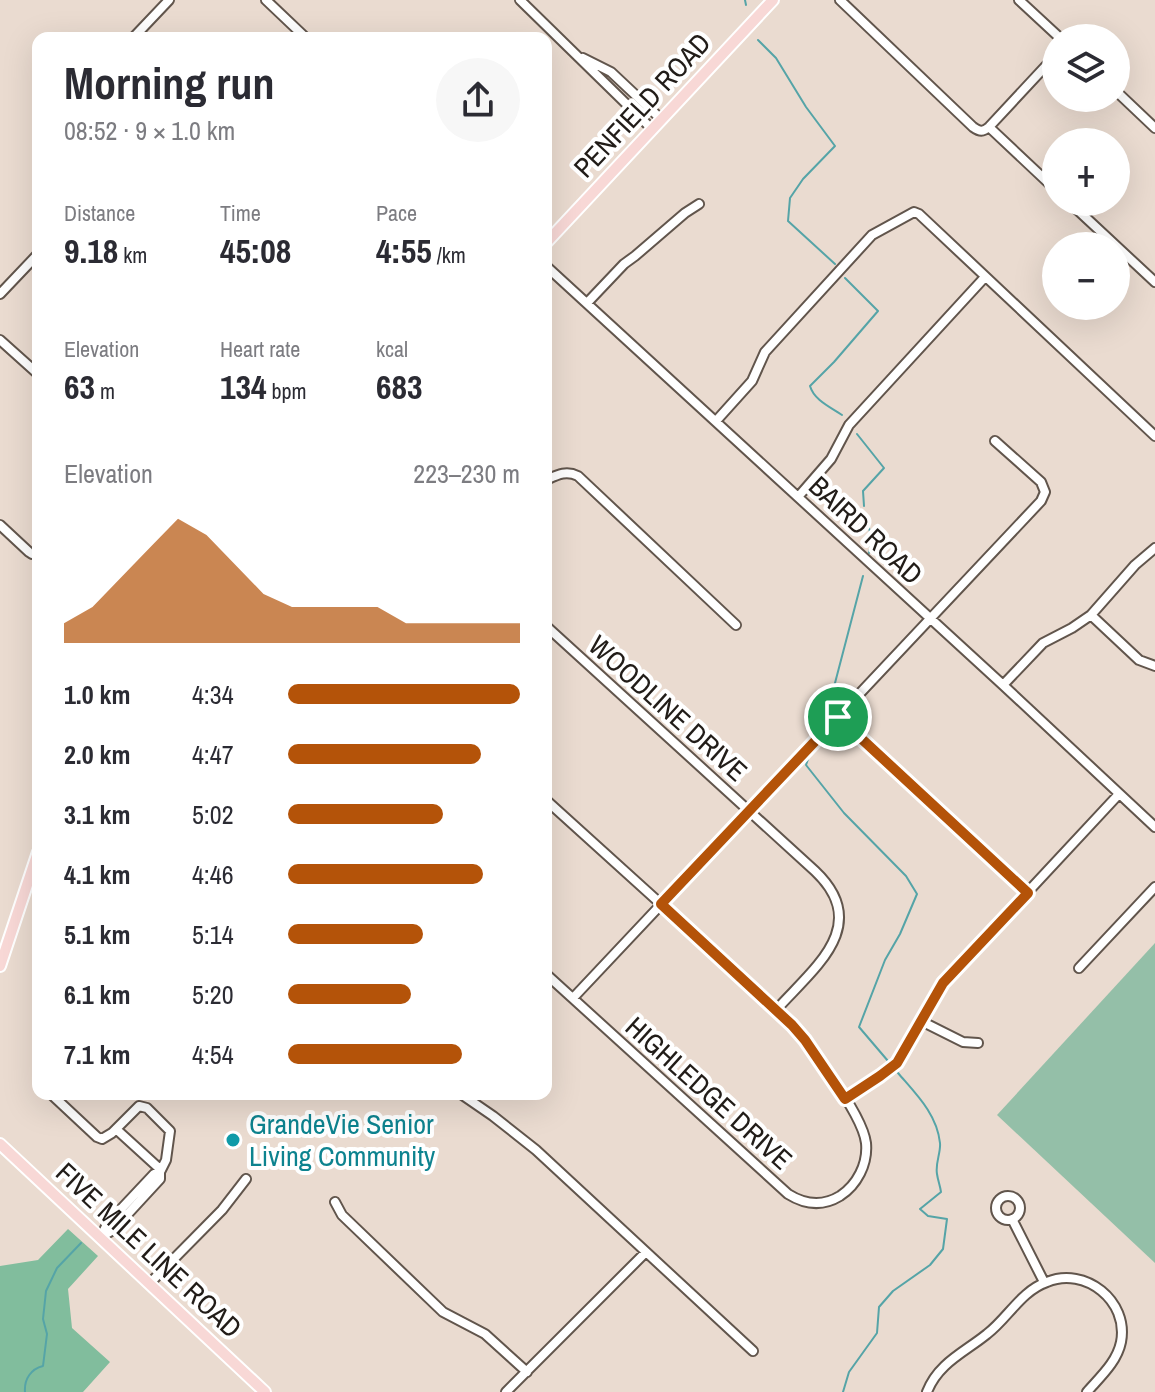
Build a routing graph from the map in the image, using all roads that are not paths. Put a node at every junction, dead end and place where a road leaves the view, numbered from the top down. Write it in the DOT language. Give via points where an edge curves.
graph roads {
  1 [pos="169,0"];
  2 [pos="266,0"];
  3 [pos="520,0"];
  4 [pos="773,0"];
  5 [pos="840,0"];
  6 [pos="1019,0"];
  7 [pos="1045,24"];
  8 [pos="139,32"];
  9 [pos="300,32"];
  10 [pos="575,54"];
  11 [pos="1042,70"];
  12 [pos="1130,104"];
  13 [pos="661,119"];
  14 [pos="989,127"];
  15 [pos="1155,128"];
  16 [pos="652,129"];
  17 [pos="1042,177"];
  18 [pos="699,204"];
  19 [pos="1084,216"];
  20 [pos="552,237"];
  21 [pos="32,260"];
  22 [pos="552,271"];
  23 [pos="985,277"];
  24 [pos="1155,282"];
  25 [pos="0,294"];
  26 [pos="587,303"];
  27 [pos="0,340"];
  28 [pos="32,369"];
  29 [pos="716,421"];
  30 [pos="1155,436"];
  31 [pos="995,441"];
  32 [pos="552,478"];
  33 [pos="798,497"];
  34 [pos="0,525"];
  35 [pos="1155,548"];
  36 [pos="32,554"];
  37 [pos="1091,615"];
  38 [pos="930,619"];
  39 [pos="736,625"];
  40 [pos="552,631"];
  41 [pos="1155,666"];
  42 [pos="1003,685"];
  43 [pos="838,717"];
  44 [pos="1119,794"];
  45 [pos="552,805"];
  46 [pos="749,811"];
  47 [pos="1155,827"];
  48 [pos="32,870"];
  49 [pos="1155,887"];
  50 [pos="1028,893"];
  51 [pos="661,904"];
  52 [pos="0,966"];
  53 [pos="1079,968"];
  54 [pos="552,979"];
  55 [pos="573,998"];
  56 [pos="777,1009"];
  57 [pos="921,1021"];
  58 [pos="978,1043"];
  59 [pos="845,1099"];
  60 [pos="57,1100"];
  61 [pos="470,1100"];
  62 [pos="116,1129"];
  63 [pos="1,1148"];
  64 [pos="160,1171"];
  65 [pos="246,1179"];
  66 [pos="335,1202"];
  67 [pos="1012,1219"];
  68 [pos="101,1237"];
  69 [pos="646,1252"];
  70 [pos="1044,1282"];
  71 [pos="150,1283"];
  72 [pos="753,1351"];
  73 [pos="527,1372"];
  74 [pos="260,1390"];
  75 [pos="506,1392"];
  76 [pos="927,1392"];
  77 [pos="1087,1392"];
  1 -- 8 [label="street"];
  2 -- 9 [label="street"];
  3 -- 10 [label="street"];
  4 -- 13 [label="main road, PENFIELD ROAD"];
  5 -- 14 [label="street" via="973,127"];
  6 -- 7 [label="street"];
  10 -- 13 [label="street" via="611,72"];
  10 -- 16 [label="street"];
  11 -- 14 [label="street"];
  12 -- 15 [label="street"];
  13 -- 16 [label="main road, PENFIELD ROAD"];
  14 -- 17 [label="street"];
  16 -- 20 [label="main road, PENFIELD ROAD"];
  18 -- 26 [label="street" via="624,264"];
  19 -- 24 [label="street"];
  21 -- 25 [label="street"];
  22 -- 26 [label="street, BAIRD ROAD"];
  23 -- 29 [label="street" via="911,213 872,235 765,352 752,381"];
  23 -- 30 [label="street"];
  23 -- 33 [label="street" via="849,425 831,459"];
  26 -- 29 [label="street, BAIRD ROAD"];
  27 -- 28 [label="street"];
  29 -- 33 [label="street, BAIRD ROAD"];
  31 -- 38 [label="street" via="1041,482 1044,497"];
  32 -- 39 [label="street" via="578,476"];
  33 -- 38 [label="street, BAIRD ROAD"];
  34 -- 36 [label="street"];
  35 -- 37 [label="street"];
  37 -- 41 [label="street" via="1139,660"];
  37 -- 42 [label="street" via="1043,643"];
  38 -- 42 [label="street, BAIRD ROAD"];
  38 -- 43 [label="street"];
  40 -- 46 [label="street, WOODLINE DRIVE"];
  42 -- 44 [label="street, BAIRD ROAD"];
  43 -- 46 [label="street"];
  43 -- 50 [label="street"];
  44 -- 47 [label="street, BAIRD ROAD"];
  44 -- 50 [label="street"];
  45 -- 51 [label="street"];
  46 -- 51 [label="street"];
  46 -- 56 [label="street, WOODLINE DRIVE" via="824,879 839,908 834,943"];
  48 -- 52 [label="main road"];
  49 -- 53 [label="street"];
  50 -- 57 [label="street" via="943,983"];
  51 -- 55 [label="street"];
  51 -- 56 [label="street"];
  54 -- 55 [label="street, HIGHLEDGE DRIVE"];
  55 -- 59 [label="street, HIGHLEDGE DRIVE" via="798,1200 812,1204 836,1199 863,1169 866,1144"];
  56 -- 59 [label="street"];
  57 -- 58 [label="street" via="963,1042"];
  57 -- 59 [label="street" via="897,1063"];
  60 -- 62 [label="street" via="97,1137"];
  61 -- 69 [label="street" via="536,1150"];
  62 -- 64 [label="street"];
  62 -- 64 [label="street" via="143,1106 169,1129"];
  63 -- 68 [label="main road, FIVE MILE LINE ROAD"];
  64 -- 68 [label="street" via="160,1179"];
  65 -- 71 [label="street"];
  66 -- 73 [label="street" via="342,1215 443,1312 485,1334"];
  67 -- 70 [label="street"];
  68 -- 71 [label="main road, FIVE MILE LINE ROAD"];
  69 -- 72 [label="street"];
  69 -- 73 [label="street"];
  70 -- 76 [label="street" via="942,1368"];
  70 -- 77 [label="street" via="1067,1278 1097,1286 1119,1316 1117,1354"];
  71 -- 74 [label="main road, FIVE MILE LINE ROAD"];
  73 -- 75 [label="street"];
}
